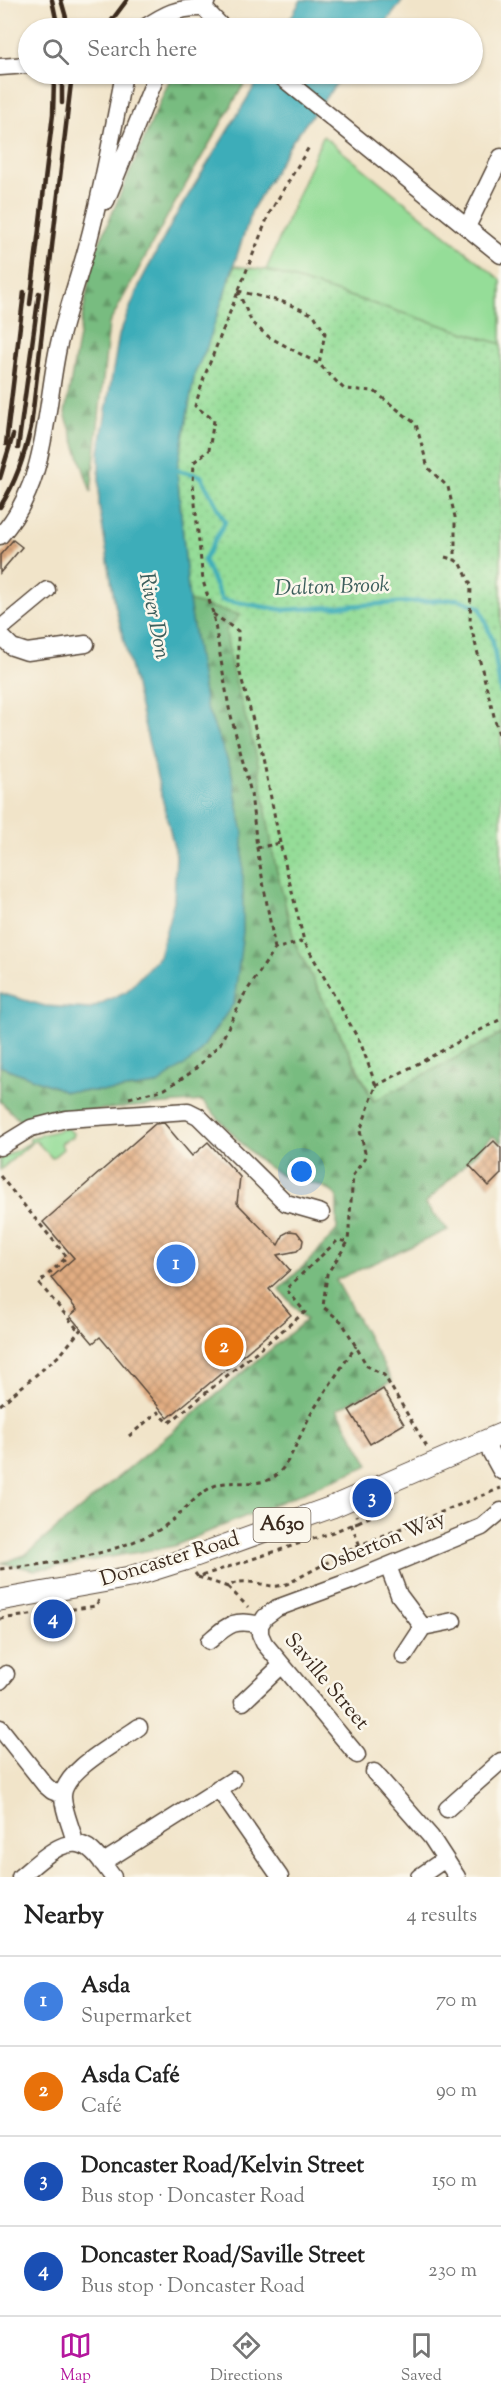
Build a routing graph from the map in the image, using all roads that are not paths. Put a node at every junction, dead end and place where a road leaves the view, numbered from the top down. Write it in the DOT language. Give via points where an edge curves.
graph roads {
  1 [pos="206,4"];
  2 [pos="159,18"];
  3 [pos="216,18"];
  4 [pos="18,66"];
  5 [pos="0,67"];
  6 [pos="122,84"];
  7 [pos="153,84"];
  8 [pos="291,84"];
  9 [pos="501,158"];
  10 [pos="467,227"];
  11 [pos="88,244"];
  12 [pos="501,255"];
  13 [pos="0,536"];
  14 [pos="47,590"];
  15 [pos="0,629"];
  16 [pos="0,635"];
  17 [pos="86,644"];
  18 [pos="0,1147"];
  19 [pos="321,1213"];
  20 [pos="493,1438"];
  21 [pos="501,1471"];
  22 [pos="501,1511"];
  23 [pos="388,1566"];
  24 [pos="72,1587"];
  25 [pos="0,1589"];
  26 [pos="0,1600"];
  27 [pos="277,1608"];
  28 [pos="453,1621"];
  29 [pos="261,1624"];
  30 [pos="423,1627"];
  31 [pos="208,1641"];
  32 [pos="404,1656"];
  33 [pos="282,1665"];
  34 [pos="243,1702"];
  35 [pos="139,1727"];
  36 [pos="0,1728"];
  37 [pos="357,1755"];
  38 [pos="501,1761"];
  39 [pos="374,1772"];
  40 [pos="233,1780"];
  41 [pos="218,1788"];
  42 [pos="63,1795"];
  43 [pos="447,1809"];
  44 [pos="75,1843"];
  45 [pos="445,1859"];
  46 [pos="102,1863"];
  47 [pos="20,1877"];
  48 [pos="113,1877"];
  49 [pos="280,1877"];
  50 [pos="419,1877"];
  51 [pos="457,1877"];
  1 -- 2 [label="street"];
  1 -- 3 [label="street"];
  4 -- 5 [label="street"];
  6 -- 11 [label="street"];
  7 -- 11 [label="street"];
  8 -- 10 [label="street"];
  9 -- 10 [label="street"];
  10 -- 12 [label="street"];
  11 -- 13 [label="street" via="58,348 41,454 18,510"];
  14 -- 15 [label="street"];
  16 -- 17 [label="street" via="12,647 27,652"];
  18 -- 19 [label="street" via="31,1128 66,1119 188,1111 198,1116 286,1203"];
  20 -- 21 [label="street"];
  20 -- 24 [label="main road, Doncaster Road / A630" via="332,1507 184,1560 130,1577"];
  22 -- 23 [label="street, Osberton Way" via="482,1527"];
  23 -- 27 [label="street, Osberton Way"];
  23 -- 30 [label="street" via="399,1595"];
  24 -- 25 [label="main road, Doncaster Road / A630"];
  24 -- 26 [label="main road, Doncaster Road / A630"];
  27 -- 29 [label="street, Saville Street"];
  28 -- 30 [label="street"];
  29 -- 31 [label="street" via="233,1623"];
  29 -- 33 [label="street, Saville Street" via="264,1643"];
  30 -- 32 [label="street"];
  33 -- 34 [label="street"];
  33 -- 37 [label="street, Saville Street"];
  35 -- 42 [label="street" via="75,1771 64,1786"];
  36 -- 42 [label="street" via="45,1785"];
  38 -- 43 [label="street"];
  39 -- 45 [label="street" via="431,1837"];
  40 -- 41 [label="street"];
  41 -- 46 [label="street"];
  41 -- 49 [label="street"];
  42 -- 44 [label="street"];
  44 -- 46 [label="street" via="86,1846"];
  44 -- 47 [label="street" via="56,1848"];
  45 -- 50 [label="street"];
  45 -- 51 [label="street"];
  46 -- 48 [label="street"];
}
